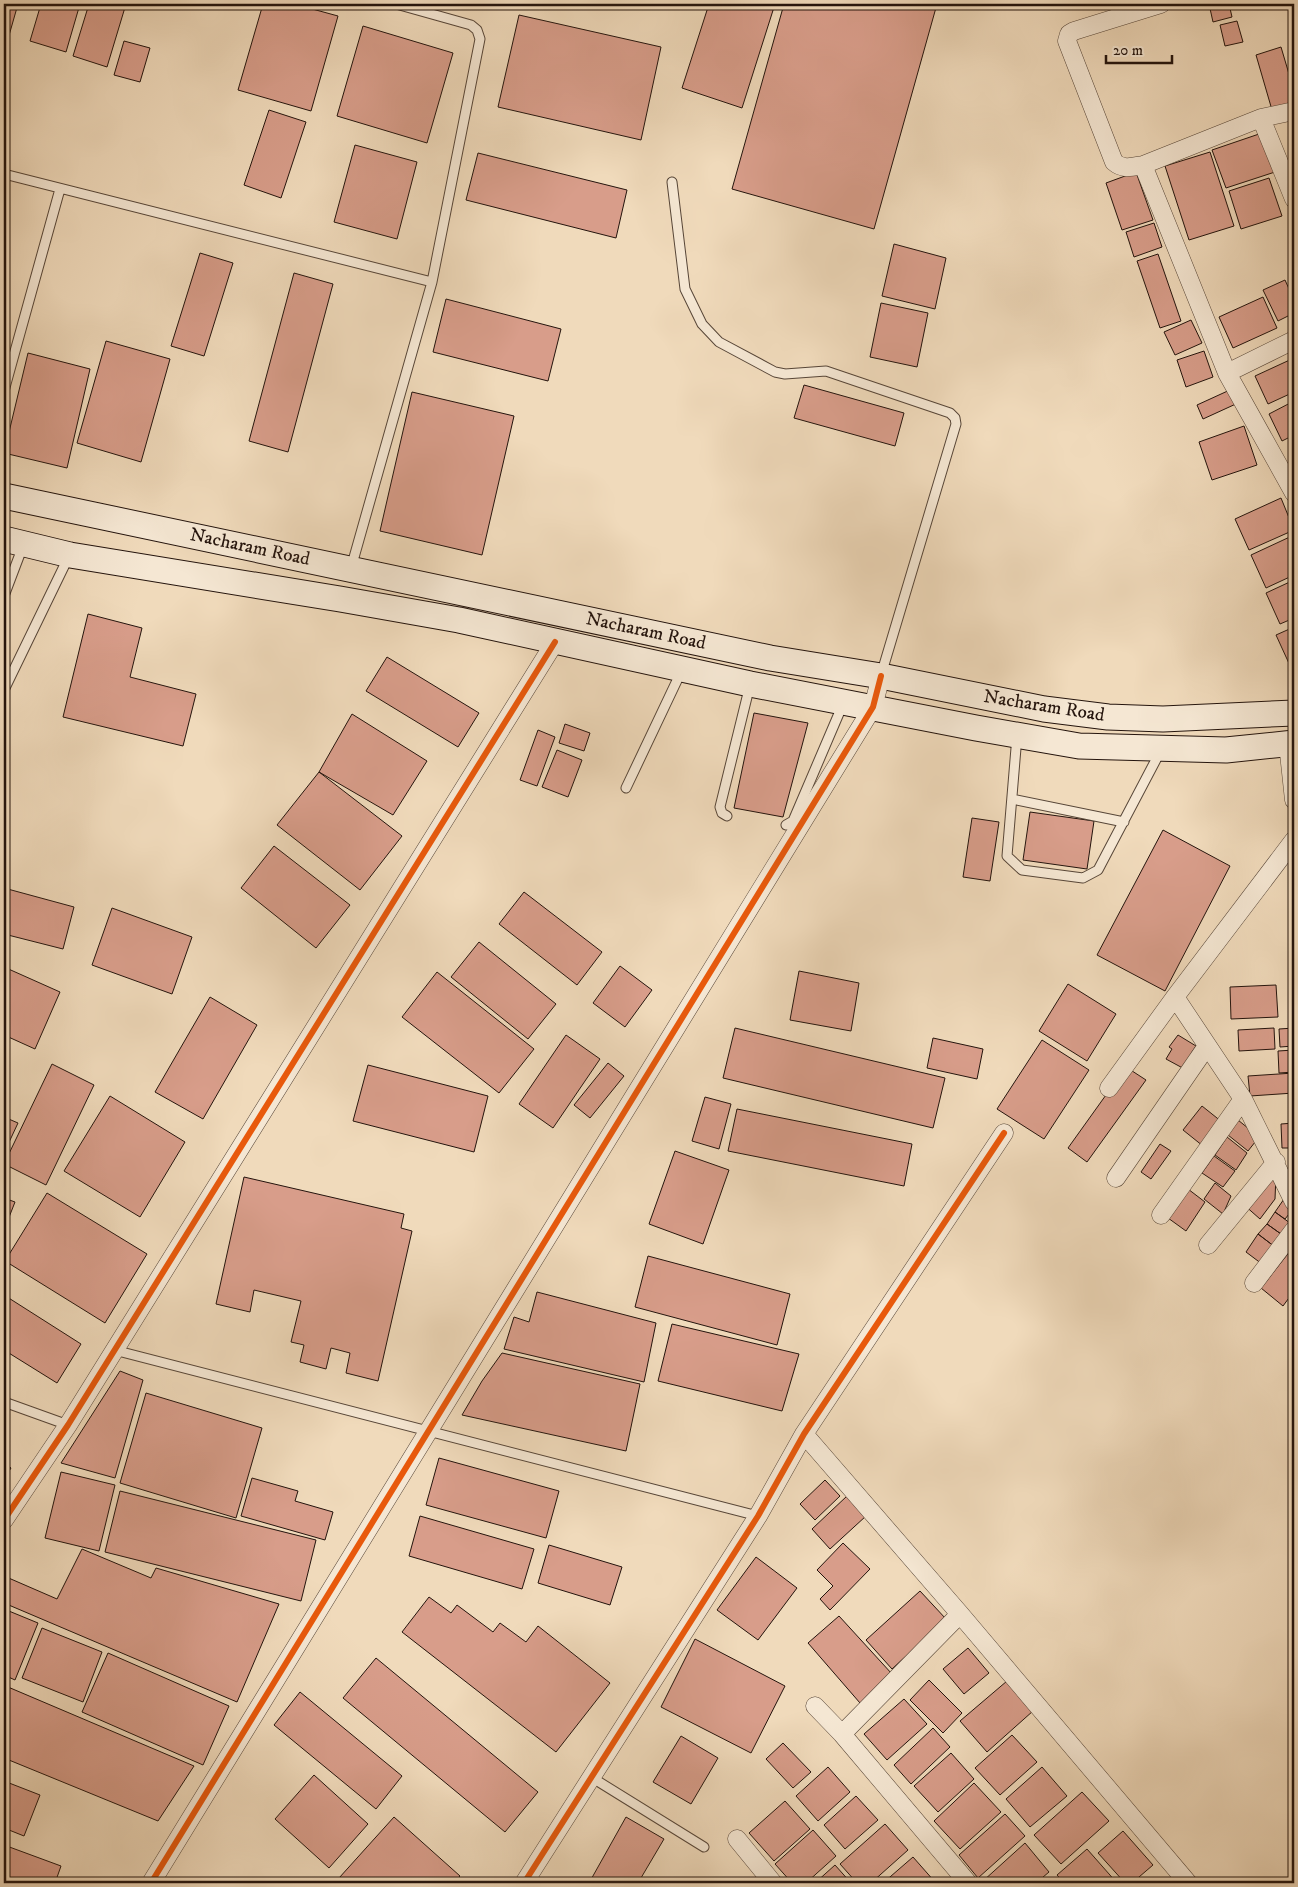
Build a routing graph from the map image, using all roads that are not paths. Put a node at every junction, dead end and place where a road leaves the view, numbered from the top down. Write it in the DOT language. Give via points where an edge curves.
graph roads {
  1 [pos="396,4"];
  2 [pos="1161,4"];
  3 [pos="1294,111"];
  4 [pos="1261,118"];
  5 [pos="1143,165"];
  6 [pos="4,174"];
  7 [pos="672,182"];
  8 [pos="60,188"];
  9 [pos="1294,198"];
  10 [pos="432,282"];
  11 [pos="1294,340"];
  12 [pos="1227,373"];
  13 [pos="4,391"];
  14 [pos="1294,493"];
  15 [pos="4,496"];
  16 [pos="14,541"];
  17 [pos="70,555"];
  18 [pos="350,568"];
  19 [pos="4,596"];
  20 [pos="556,642"];
  21 [pos="682,669"];
  22 [pos="8,672"];
  23 [pos="881,676"];
  24 [pos="750,684"];
  25 [pos="4,690"];
  26 [pos="844,701"];
  27 [pos="873,706"];
  28 [pos="1294,713"];
  29 [pos="1017,735"];
  30 [pos="1291,744"];
  31 [pos="1162,749"];
  32 [pos="626,788"];
  33 [pos="1012,799"];
  34 [pos="1294,800"];
  35 [pos="727,816"];
  36 [pos="1124,822"];
  37 [pos="786,824"];
  38 [pos="1294,840"];
  39 [pos="1175,997"];
  40 [pos="1208,1046"];
  41 [pos="1108,1088"];
  42 [pos="1243,1099"];
  43 [pos="1004,1133"];
  44 [pos="1276,1162"];
  45 [pos="1116,1178"];
  46 [pos="1294,1202"];
  47 [pos="1162,1215"];
  48 [pos="1294,1230"];
  49 [pos="1208,1245"];
  50 [pos="1254,1283"];
  51 [pos="114,1350"];
  52 [pos="4,1402"];
  53 [pos="68,1424"];
  54 [pos="430,1430"];
  55 [pos="804,1434"];
  56 [pos="758,1516"];
  57 [pos="4,1520"];
  58 [pos="960,1614"];
  59 [pos="815,1706"];
  60 [pos="842,1734"];
  61 [pos="591,1777"];
  62 [pos="737,1839"];
  63 [pos="704,1847"];
  64 [pos="965,1882"];
  65 [pos="1184,1882"];
  66 [pos="150,1883"];
  67 [pos="524,1883"];
  68 [pos="773,1883"];
  1 -- 10 [label="lane" via="472,25 480,39"];
  2 -- 5 [label="street" via="1074,31 1066,42 1114,162 1124,168"];
  3 -- 4 [label="street"];
  4 -- 5 [label="street"];
  4 -- 9 [label="street"];
  5 -- 12 [label="street"];
  6 -- 8 [label="lane"];
  7 -- 23 [label="lane" via="685,289 702,324 719,342 775,372 826,371 950,413 955,418 956,424"];
  8 -- 10 [label="lane"];
  8 -- 13 [label="lane"];
  10 -- 18 [label="lane"];
  11 -- 12 [label="street"];
  12 -- 14 [label="street"];
  15 -- 18 [label="main road, Nacharam Road"];
  16 -- 17 [label="main road, Nacharam Road"];
  16 -- 19 [label="lane"];
  17 -- 20 [label="main road, Nacharam Road" via="459,620"];
  17 -- 22 [label="lane"];
  18 -- 23 [label="main road, Nacharam Road" via="770,658"];
  20 -- 21 [label="main road, Nacharam Road"];
  20 -- 51 [label="street"];
  21 -- 24 [label="main road, Nacharam Road"];
  21 -- 32 [label="lane"];
  22 -- 25 [label="lane"];
  23 -- 27 [label="street"];
  23 -- 28 [label="main road, Nacharam Road" via="1044,709 1108,717 1163,719"];
  24 -- 26 [label="main road, Nacharam Road"];
  24 -- 35 [label="lane" via="720,807"];
  26 -- 27 [label="main road, Nacharam Road"];
  26 -- 37 [label="lane" via="793,821"];
  27 -- 29 [label="main road, Nacharam Road"];
  27 -- 54 [label="street"];
  29 -- 31 [label="main road, Nacharam Road" via="1079,746"];
  29 -- 33 [label="lane"];
  30 -- 31 [label="main road, Nacharam Road" via="1226,750"];
  30 -- 34 [label="street"];
  31 -- 36 [label="lane"];
  33 -- 36 [label="lane"];
  33 -- 36 [label="lane" via="1007,856 1022,870 1083,878 1098,870"];
  38 -- 39 [label="street"];
  39 -- 40 [label="street"];
  39 -- 41 [label="street"];
  40 -- 42 [label="street"];
  40 -- 45 [label="street"];
  42 -- 44 [label="street"];
  42 -- 47 [label="street"];
  43 -- 55 [label="street"];
  44 -- 46 [label="street"];
  44 -- 49 [label="street"];
  48 -- 50 [label="street"];
  51 -- 53 [label="street"];
  51 -- 54 [label="lane"];
  52 -- 53 [label="lane"];
  53 -- 57 [label="street"];
  54 -- 56 [label="lane"];
  54 -- 66 [label="street"];
  55 -- 56 [label="street"];
  55 -- 58 [label="street"];
  56 -- 61 [label="street"];
  58 -- 60 [label="street"];
  58 -- 65 [label="street"];
  59 -- 60 [label="street"];
  60 -- 64 [label="street"];
  61 -- 63 [label="lane"];
  61 -- 67 [label="street"];
  62 -- 68 [label="street"];
}
